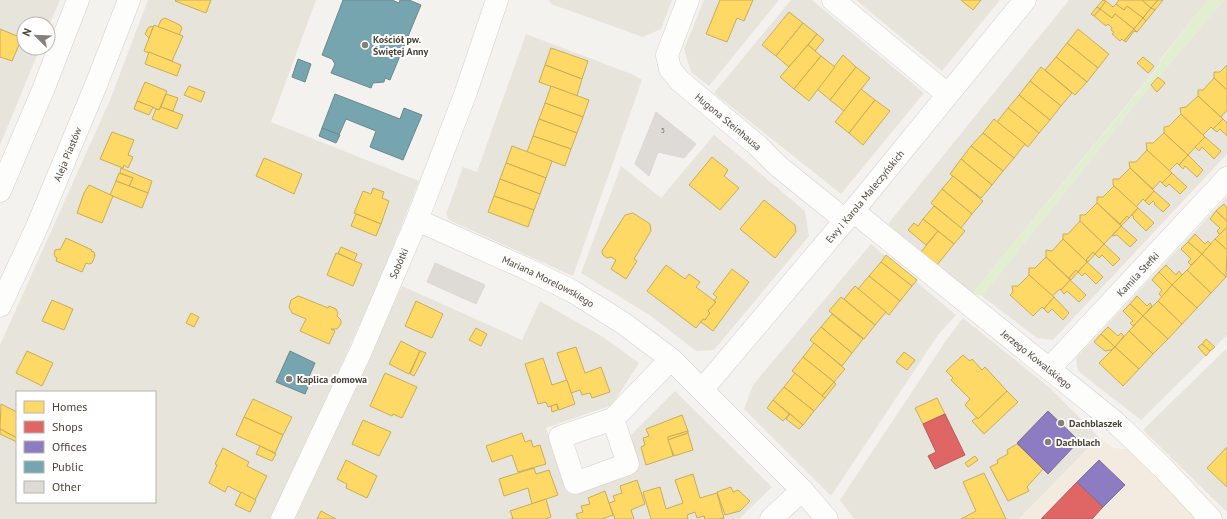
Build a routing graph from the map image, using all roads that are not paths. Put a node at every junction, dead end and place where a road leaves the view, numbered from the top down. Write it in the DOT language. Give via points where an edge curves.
graph roads {
  1 [pos="78,0"];
  2 [pos="129,0"];
  3 [pos="498,0"];
  4 [pos="688,0"];
  5 [pos="833,0"];
  6 [pos="1025,0"];
  7 [pos="947,94"];
  8 [pos="1227,178"];
  9 [pos="0,191"];
  10 [pos="849,215"];
  11 [pos="417,220"];
  12 [pos="0,306"];
  13 [pos="671,359"];
  14 [pos="1049,369"];
  15 [pos="702,390"];
  16 [pos="613,419"];
  17 [pos="802,490"];
  18 [pos="282,519"];
  19 [pos="771,519"];
  20 [pos="827,519"];
  21 [pos="1211,519"];
  1 -- 9 [label="street"];
  2 -- 12 [label="street, Aleja Piastów" via="37,225"];
  3 -- 11 [label="street, Sobótki"];
  4 -- 10 [label="street, Hugona Steinhausa" via="667,56 670,69 680,81 757,145 778,166"];
  5 -- 7 [label="street"];
  6 -- 7 [label="street, Ewy i Karola Maleczyńskich"];
  7 -- 10 [label="street, Ewy i Karola Maleczyńskich"];
  8 -- 14 [label="street, Kamila Stefki"];
  10 -- 14 [label="street, Jerzego Kowalskiego"];
  10 -- 15 [label="street, Ewy i Karola Maleczyńskich"];
  11 -- 13 [label="street, Mariana Morelowskiego" via="572,291 623,323"];
  11 -- 18 [label="street, Sobótki" via="361,351"];
  13 -- 15 [label="street, Mariana Morelowskiego"];
  13 -- 16 [label="street"];
  14 -- 21 [label="street, Jerzego Kowalskiego" via="1115,422"];
  15 -- 17 [label="street, Mariana Morelowskiego"];
  17 -- 19 [label="street"];
  17 -- 20 [label="street, Mariana Morelowskiego"];
}
